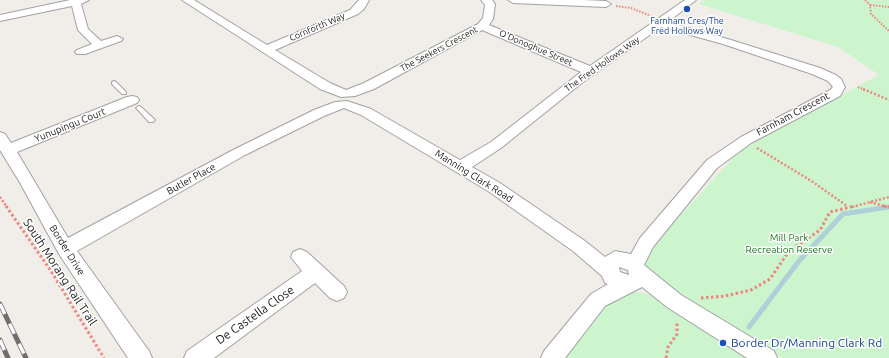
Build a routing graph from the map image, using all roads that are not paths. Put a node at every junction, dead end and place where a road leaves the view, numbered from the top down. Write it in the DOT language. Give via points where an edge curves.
graph roads {
  1 [pos="188,0"];
  2 [pos="364,0"];
  3 [pos="513,0"];
  4 [pos="691,0"];
  5 [pos="80,1"];
  6 [pos="491,1"];
  7 [pos="606,4"];
  8 [pos="0,18"];
  9 [pos="662,21"];
  10 [pos="482,26"];
  11 [pos="117,39"];
  12 [pos="100,46"];
  13 [pos="266,49"];
  14 [pos="81,52"];
  15 [pos="590,71"];
  16 [pos="114,83"];
  17 [pos="345,99"];
  18 [pos="132,100"];
  19 [pos="151,120"];
  20 [pos="4,144"];
  21 [pos="464,169"];
  22 [pos="65,248"];
  23 [pos="300,257"];
  24 [pos="623,271"];
  25 [pos="316,272"];
  26 [pos="337,292"];
  27 [pos="141,358"];
  28 [pos="195,358"];
  29 [pos="552,358"];
  30 [pos="766,358"];
  1 -- 13 [label="street, Manning Clark Road"];
  2 -- 13 [label="street, Cornforth Way" via="354,12"];
  3 -- 7 [label="street"];
  4 -- 9 [label="street, The Fred Hollows Way"];
  5 -- 8 [label="street"];
  5 -- 12 [label="street" via="83,30"];
  6 -- 10 [label="street, The Seekers Crescent" via="488,19"];
  9 -- 15 [label="street, The Fred Hollows Way"];
  9 -- 24 [label="street, Farnham Crescent" via="694,34 816,71 839,84 835,93 746,140 712,164"];
  10 -- 15 [label="street, O'Donoghue Street"];
  10 -- 17 [label="street, The Seekers Crescent"];
  11 -- 12 [label="street"];
  12 -- 14 [label="street"];
  13 -- 17 [label="street, Manning Clark Road"];
  15 -- 21 [label="street, The Fred Hollows Way"];
  16 -- 18 [label="lane"];
  17 -- 21 [label="street, Manning Clark Road"];
  17 -- 22 [label="street, Butler Place" via="240,152"];
  18 -- 19 [label="lane"];
  18 -- 20 [label="street, Yunupingu Court"];
  20 -- 22 [label="street, Border Drive"];
  21 -- 24 [label="street, Manning Clark Road" via="579,246"];
  22 -- 27 [label="street, Border Drive"];
  23 -- 25 [label="street"];
  24 -- 29 [label="street"];
  24 -- 30 [label="street, Manning Clark Road" via="673,309"];
  25 -- 26 [label="street"];
  25 -- 28 [label="street, De Castella Close"];
}
